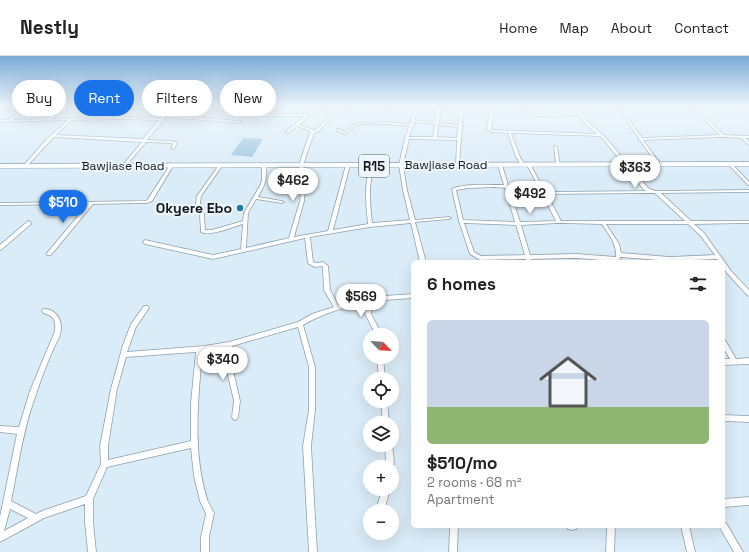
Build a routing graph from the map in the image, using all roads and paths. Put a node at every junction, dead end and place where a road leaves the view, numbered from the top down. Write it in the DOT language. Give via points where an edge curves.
graph roads {
  1 [pos="61,129"];
  2 [pos="154,129"];
  3 [pos="291,129"];
  4 [pos="308,129"];
  5 [pos="319,129"];
  6 [pos="350,129"];
  7 [pos="410,129"];
  8 [pos="437,129"];
  9 [pos="461,129"];
  10 [pos="489,129"];
  11 [pos="593,129"];
  12 [pos="634,129"];
  13 [pos="716,129"];
  14 [pos="338,130"];
  15 [pos="287,132"];
  16 [pos="312,132"];
  17 [pos="509,132"];
  18 [pos="601,135"];
  19 [pos="54,136"];
  20 [pos="723,136"];
  21 [pos="742,137"];
  22 [pos="749,137"];
  23 [pos="407,138"];
  24 [pos="435,138"];
  25 [pos="459,139"];
  26 [pos="640,139"];
  27 [pos="145,140"];
  28 [pos="749,144"];
  29 [pos="555,147"];
  30 [pos="173,148"];
  31 [pos="626,164"];
  32 [pos="730,164"];
  33 [pos="749,164"];
  34 [pos="301,165"];
  35 [pos="348,165"];
  36 [pos="401,165"];
  37 [pos="458,165"];
  38 [pos="500,165"];
  39 [pos="526,165"];
  40 [pos="558,165"];
  41 [pos="659,165"];
  42 [pos="0,166"];
  43 [pos="25,166"];
  44 [pos="124,166"];
  45 [pos="171,166"];
  46 [pos="220,166"];
  47 [pos="264,166"];
  48 [pos="372,166"];
  49 [pos="749,184"];
  50 [pos="508,187"];
  51 [pos="542,187"];
  52 [pos="749,192"];
  53 [pos="545,193"];
  54 [pos="658,193"];
  55 [pos="255,198"];
  56 [pos="282,202"];
  57 [pos="0,204"];
  58 [pos="91,204"];
  59 [pos="448,218"];
  60 [pos="461,221"];
  61 [pos="244,222"];
  62 [pos="414,222"];
  63 [pos="559,222"];
  64 [pos="689,222"];
  65 [pos="749,222"];
  66 [pos="29,223"];
  67 [pos="603,223"];
  68 [pos="517,224"];
  69 [pos="370,225"];
  70 [pos="330,232"];
  71 [pos="307,236"];
  72 [pos="291,239"];
  73 [pos="145,242"];
  74 [pos="0,243"];
  75 [pos="6,243"];
  76 [pos="0,248"];
  77 [pos="243,249"];
  78 [pos="49,254"];
  79 [pos="719,257"];
  80 [pos="619,259"];
  81 [pos="423,260"];
  82 [pos="529,260"];
  83 [pos="671,260"];
  84 [pos="721,260"];
  85 [pos="725,266"];
  86 [pos="749,294"];
  87 [pos="411,296"];
  88 [pos="369,299"];
  89 [pos="146,308"];
  90 [pos="336,308"];
  91 [pos="45,311"];
  92 [pos="300,324"];
  93 [pos="375,328"];
  94 [pos="229,344"];
  95 [pos="725,345"];
  96 [pos="199,349"];
  97 [pos="124,355"];
  98 [pos="749,361"];
  99 [pos="725,362"];
  100 [pos="735,362"];
  101 [pos="235,417"];
  102 [pos="725,418"];
  103 [pos="749,419"];
  104 [pos="0,429"];
  105 [pos="21,431"];
  106 [pos="194,444"];
  107 [pos="105,464"];
  108 [pos="89,500"];
  109 [pos="749,502"];
  110 [pos="725,503"];
  111 [pos="8,504"];
  112 [pos="36,518"];
  113 [pos="454,528"];
  114 [pos="611,528"];
  115 [pos="685,528"];
  116 [pos="724,528"];
  117 [pos="0,532"];
  118 [pos="0,538"];
  119 [pos="92,552"];
  120 [pos="205,552"];
  121 [pos="313,552"];
  122 [pos="453,552"];
  123 [pos="610,552"];
  124 [pos="691,552"];
  125 [pos="739,552"];
  1 -- 19 [label="street"];
  2 -- 27 [label="street"];
  3 -- 15 [label="street"];
  4 -- 16 [label="street"];
  5 -- 16 [label="street"];
  6 -- 14 [label="street" via="346,133"];
  7 -- 23 [label="street"];
  8 -- 24 [label="street"];
  9 -- 25 [label="street"];
  10 -- 17 [label="street"];
  11 -- 18 [label="street"];
  12 -- 26 [label="street"];
  13 -- 20 [label="street"];
  16 -- 34 [label="street"];
  17 -- 18 [label="street"];
  17 -- 39 [label="street" via="516,152"];
  18 -- 31 [label="street"];
  19 -- 27 [label="street"];
  19 -- 43 [label="street"];
  20 -- 21 [label="street"];
  20 -- 26 [label="street"];
  21 -- 22 [label="street"];
  21 -- 28 [label="street"];
  23 -- 24 [label="street"];
  23 -- 36 [label="street"];
  24 -- 25 [label="street"];
  25 -- 37 [label="street"];
  26 -- 41 [label="street"];
  27 -- 30 [label="street" via="175,143"];
  27 -- 44 [label="street"];
  29 -- 40 [label="street"];
  31 -- 40 [label="main road, Bawjiase Road / R15"];
  31 -- 41 [label="main road, Bawjiase Road / R15"];
  31 -- 54 [label="street" via="646,189"];
  32 -- 33 [label="main road, Bawjiase Road / R15"];
  32 -- 41 [label="main road, Bawjiase Road / R15"];
  32 -- 49 [label="street"];
  34 -- 35 [label="main road, Bawjiase Road / R15"];
  34 -- 47 [label="main road, Bawjiase Road / R15"];
  34 -- 72 [label="street" via="304,181 302,201"];
  35 -- 48 [label="main road, Bawjiase Road / R15"];
  35 -- 70 [label="street"];
  36 -- 37 [label="main road, Bawjiase Road / R15"];
  36 -- 48 [label="main road, Bawjiase Road / R15"];
  36 -- 62 [label="street"];
  37 -- 38 [label="main road, Bawjiase Road / R15"];
  38 -- 39 [label="main road, Bawjiase Road / R15"];
  38 -- 50 [label="street"];
  39 -- 40 [label="main road, Bawjiase Road / R15"];
  39 -- 51 [label="street"];
  42 -- 43 [label="main road, Bawjiase Road / R15"];
  43 -- 44 [label="main road, Bawjiase Road / R15"];
  44 -- 45 [label="main road, Bawjiase Road / R15"];
  45 -- 46 [label="main road, Bawjiase Road / R15"];
  45 -- 58 [label="street" via="149,201"];
  46 -- 47 [label="main road, Bawjiase Road / R15"];
  46 -- 61 [label="street" via="199,196 203,232 212,232"];
  47 -- 55 [label="street" via="264,179"];
  48 -- 69 [label="street" via="367,190"];
  50 -- 51 [label="street"];
  50 -- 60 [label="street" via="455,188"];
  50 -- 68 [label="street"];
  51 -- 53 [label="street"];
  52 -- 54 [label="street"];
  53 -- 54 [label="street"];
  53 -- 63 [label="street"];
  54 -- 64 [label="street"];
  55 -- 56 [label="street"];
  55 -- 61 [label="street" via="248,207"];
  57 -- 58 [label="street"];
  58 -- 78 [label="street"];
  59 -- 62 [label="street"];
  60 -- 68 [label="street"];
  60 -- 82 [label="street" via="472,253 477,257"];
  61 -- 77 [label="street"];
  62 -- 69 [label="street"];
  62 -- 81 [label="street"];
  63 -- 67 [label="street"];
  63 -- 68 [label="street"];
  64 -- 65 [label="street"];
  64 -- 67 [label="street"];
  64 -- 79 [label="street" via="702,234"];
  66 -- 75 [label="street"];
  67 -- 80 [label="street" via="614,240"];
  68 -- 82 [label="street"];
  69 -- 70 [label="street"];
  70 -- 71 [label="street"];
  71 -- 72 [label="street"];
  71 -- 90 [label="street" via="311,263 324,264 326,267 327,290"];
  72 -- 77 [label="street"];
  73 -- 77 [label="street" via="213,257"];
  74 -- 75 [label="street"];
  75 -- 76 [label="street"];
  79 -- 83 [label="street"];
  79 -- 84 [label="street"];
  80 -- 82 [label="street" via="577,256"];
  80 -- 83 [label="street"];
  85 -- 86 [label="street"];
  87 -- 88 [label="street"];
  88 -- 90 [label="street"];
  88 -- 93 [label="street" via="368,314"];
  89 -- 97 [label="street" via="133,326"];
  90 -- 92 [label="street"];
  91 -- 105 [label="street" via="56,316 58,331 31,396"];
  92 -- 94 [label="street"];
  92 -- 121 [label="street" via="312,367 312,410 307,446"];
  94 -- 96 [label="street"];
  94 -- 101 [label="street" via="231,374 237,401"];
  95 -- 100 [label="street"];
  96 -- 97 [label="street"];
  96 -- 106 [label="street"];
  97 -- 107 [label="street" via="112,397 104,446"];
  98 -- 100 [label="street"];
  99 -- 100 [label="street"];
  102 -- 103 [label="street"];
  104 -- 105 [label="street"];
  105 -- 111 [label="street"];
  106 -- 107 [label="street"];
  106 -- 120 [label="street" via="197,476 206,508 210,513"];
  107 -- 108 [label="street"];
  108 -- 112 [label="street"];
  108 -- 119 [label="street"];
  109 -- 110 [label="street"];
  111 -- 112 [label="street"];
  111 -- 117 [label="street"];
  112 -- 118 [label="street"];
  113 -- 122 [label="street"];
  114 -- 123 [label="street"];
  115 -- 124 [label="street"];
  116 -- 125 [label="street"];
}
